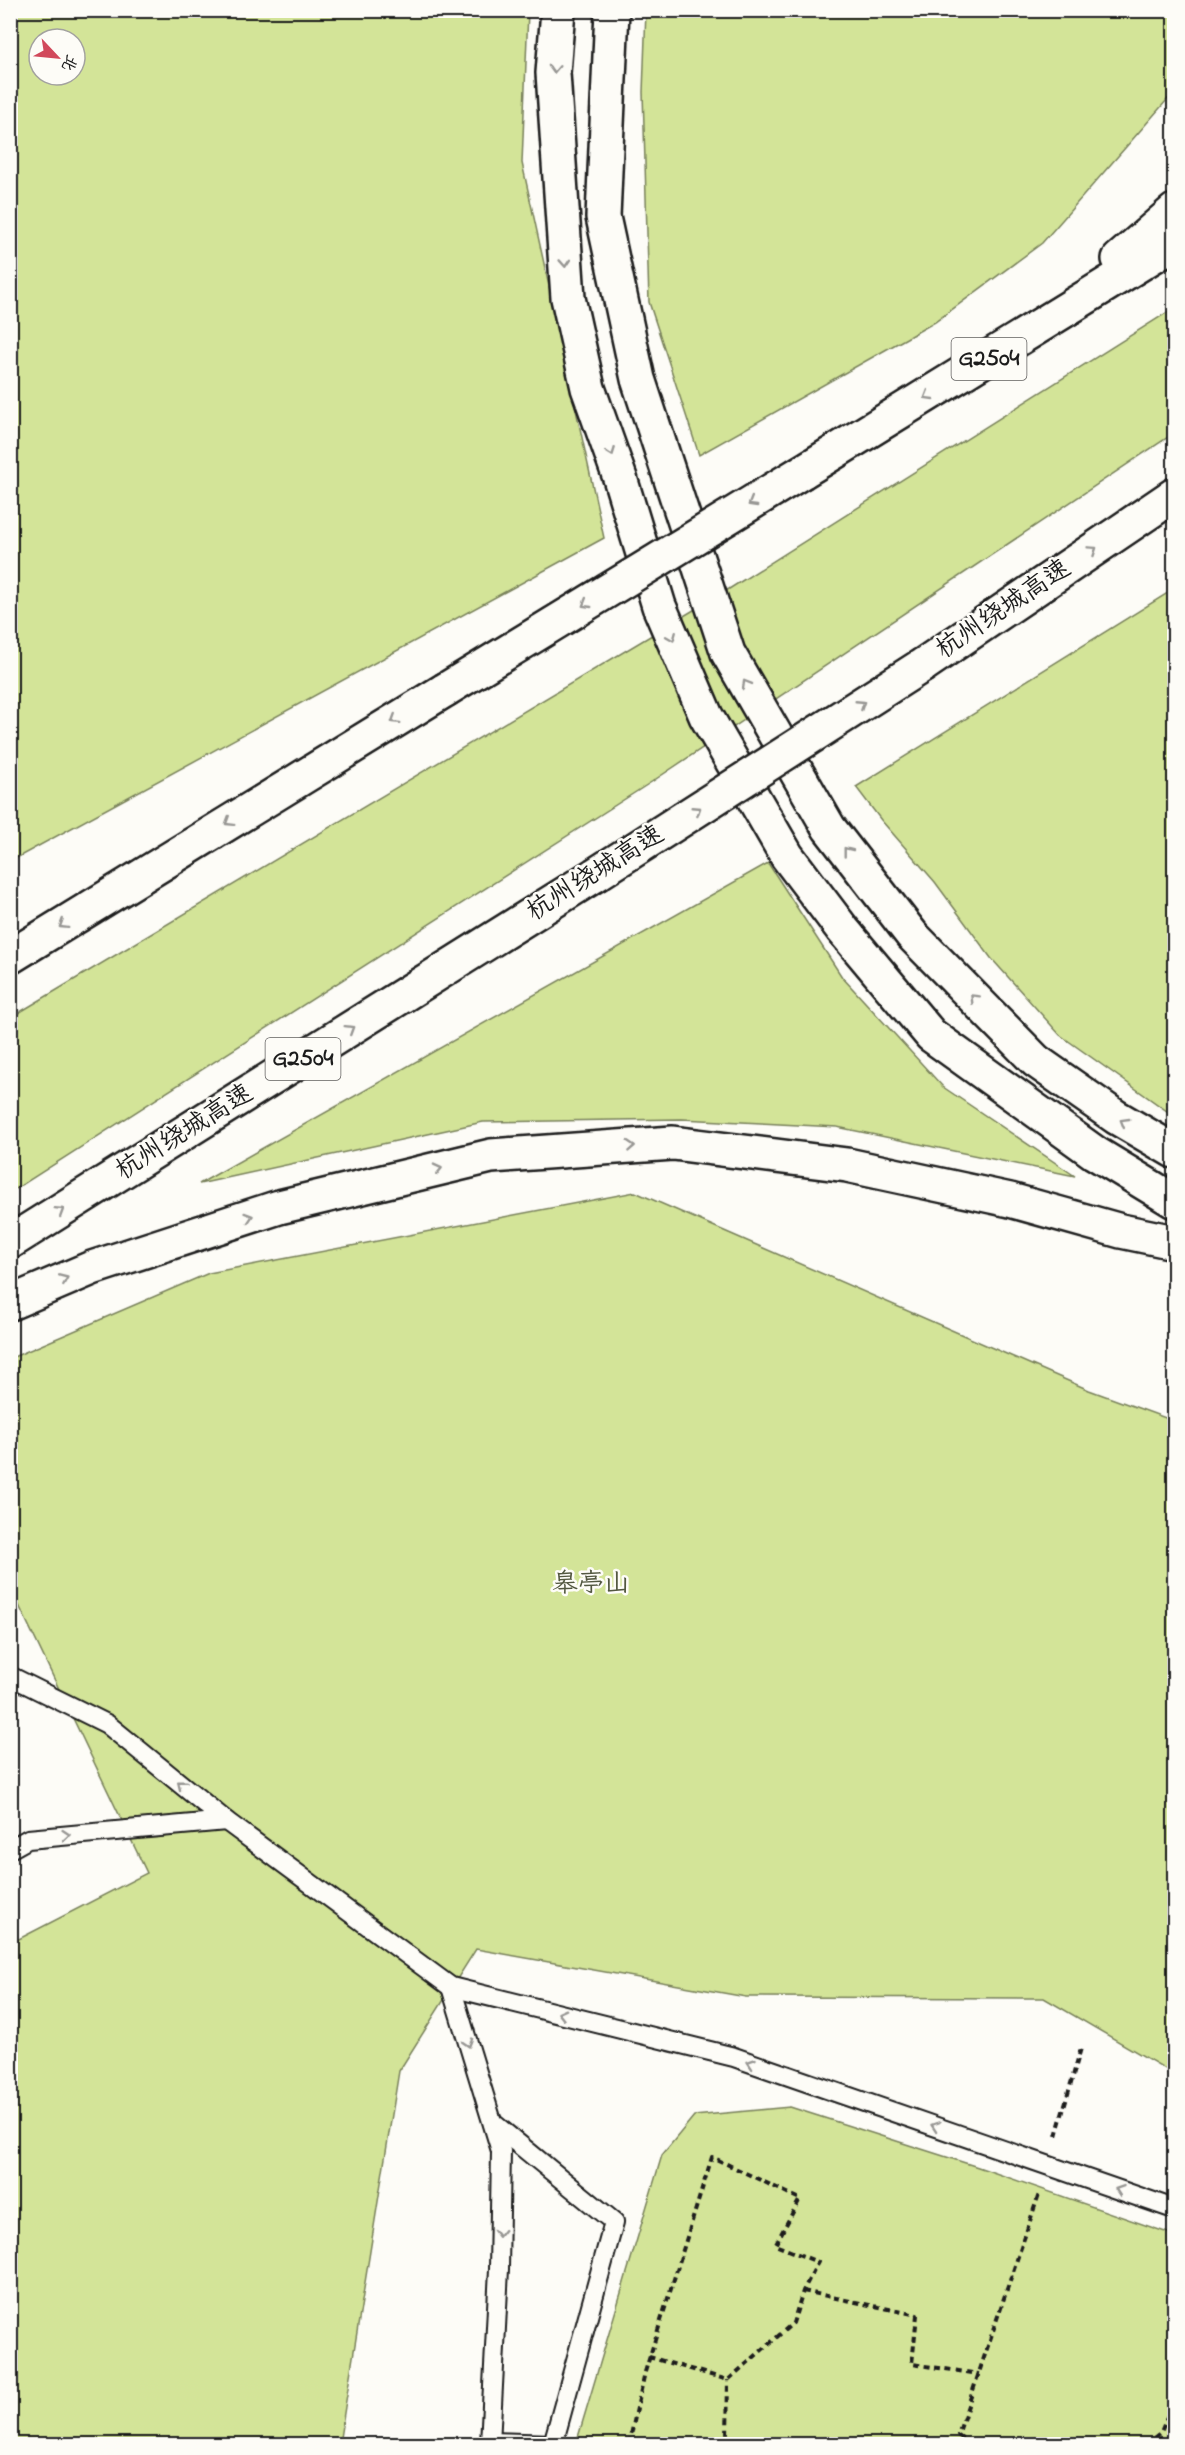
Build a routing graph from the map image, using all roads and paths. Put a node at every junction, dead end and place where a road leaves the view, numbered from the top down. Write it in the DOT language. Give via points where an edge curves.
graph roads {
  1 [pos="558,10"];
  2 [pos="612,10"];
  3 [pos="1174,211"];
  4 [pos="1174,243"];
  5 [pos="1029,335"];
  6 [pos="1174,495"];
  7 [pos="10,957"];
  8 [pos="1174,1152"];
  9 [pos="1174,1201"];
  10 [pos="10,1242"];
  11 [pos="1174,1242"];
  12 [pos="10,1303"];
  13 [pos="10,1676"];
  14 [pos="226,1821"];
  15 [pos="10,1849"];
  16 [pos="451,1987"];
  17 [pos="1081,2048"];
  18 [pos="493,2123"];
  19 [pos="1048,2165"];
  20 [pos="1174,2209"];
  21 [pos="803,2290"];
  22 [pos="650,2357"];
  23 [pos="979,2374"];
  24 [pos="728,2380"];
  25 [pos="1174,2401"];
  26 [pos="490,2443"];
  27 [pos="628,2445"];
  28 [pos="725,2445"];
  29 [pos="971,2445"];
  30 [pos="1146,2445"];
  1 -- 9 [label="highway, one-way" via="553,73 568,298 588,388 659,606 706,716 787,856 843,930 932,1035 1095,1153"];
  8 -- 2 [label="highway, one-way" via="1036,1061 912,935 829,828 728,653 638,379 603,217"];
  3 -- 5 [label="highway"];
  4 -- 5 [label="highway, G2504"];
  5 -- 7 [label="highway, G2504, one-way, bridge"];
  10 -- 6 [label="highway, 杭州绕城高速 / G2504, one-way, bridge" via="923,665"];
  12 -- 11 [label="highway, one-way" via="92,1268 323,1196 491,1156 673,1143 848,1165 1010,1200"];
  14 -- 13 [label="lane, one-way" via="107,1724"];
  15 -- 14 [label="lane, one-way" via="28,1839"];
  14 -- 16 [label="lane"];
  16 -- 18 [label="lane, one-way"];
  19 -- 16 [label="lane, one-way" via="734,2057"];
  17 -- 19 [label="path"];
  18 -- 26 [label="lane, one-way" via="501,2151"];
  18 -- 26 [label="lane" via="614,2222 553,2444"];
  20 -- 19 [label="lane, one-way"];
  19 -- 23 [label="path"];
  21 -- 22 [label="path" via="818,2262 775,2245 800,2199 712,2157"];
  21 -- 23 [label="path" via="917,2315 912,2364"];
  21 -- 24 [label="path" via="793,2323"];
  22 -- 24 [label="path"];
  22 -- 27 [label="path"];
  23 -- 29 [label="path" via="958,2435"];
  24 -- 28 [label="path"];
  25 -- 30 [label="path" via="1161,2432"];
}
